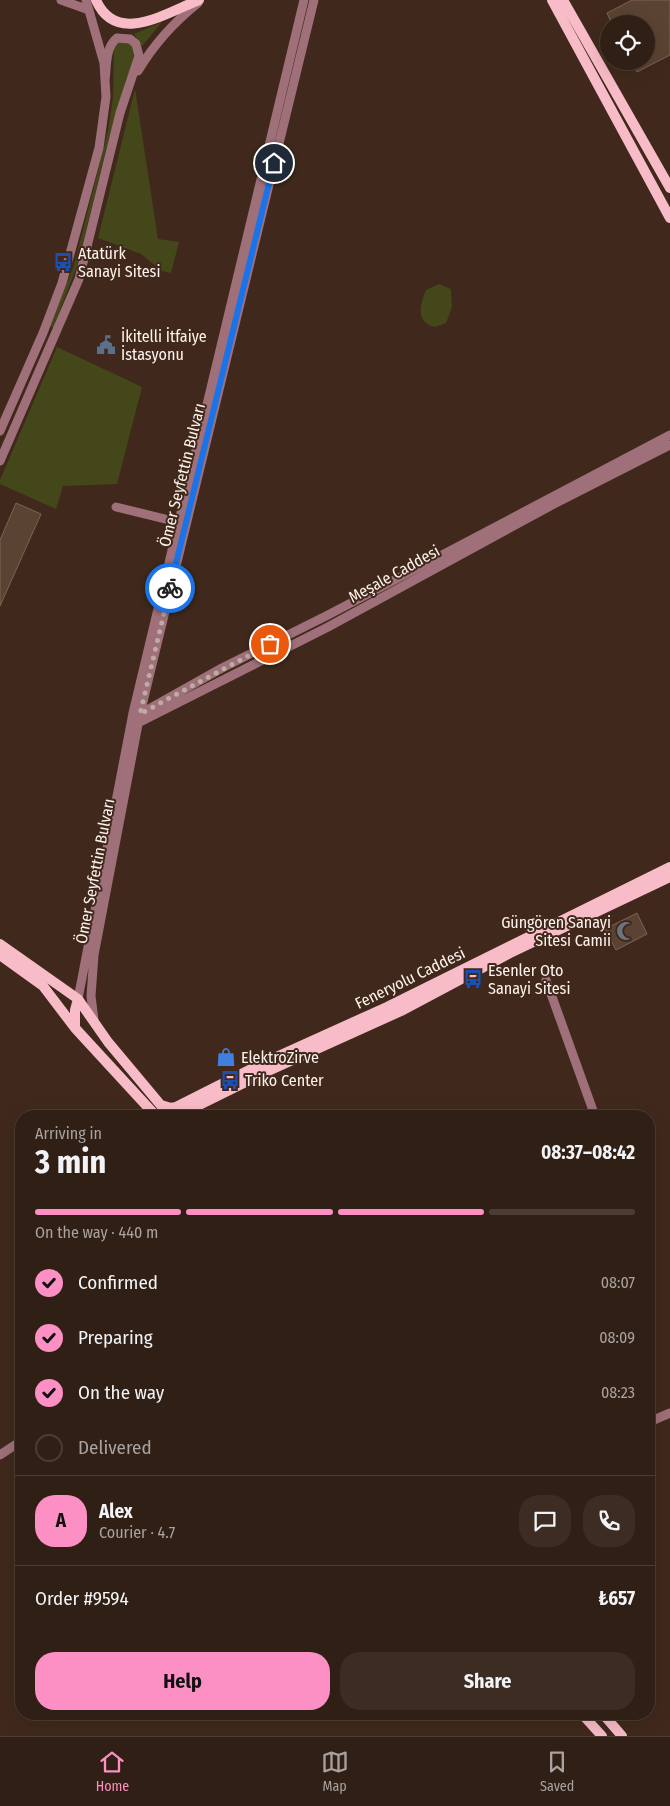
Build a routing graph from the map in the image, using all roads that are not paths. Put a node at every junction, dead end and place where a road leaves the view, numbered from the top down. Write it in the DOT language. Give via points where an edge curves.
graph roads {
  1 [pos="61,0"];
  2 [pos="86,0"];
  3 [pos="96,0"];
  4 [pos="200,0"];
  5 [pos="304,0"];
  6 [pos="314,0"];
  7 [pos="552,0"];
  8 [pos="563,0"];
  9 [pos="89,10"];
  10 [pos="106,80"];
  11 [pos="131,82"];
  12 [pos="288,84"];
  13 [pos="670,188"];
  14 [pos="670,218"];
  15 [pos="0,431"];
  16 [pos="670,435"];
  17 [pos="670,445"];
  18 [pos="0,461"];
  19 [pos="116,507"];
  20 [pos="165,519"];
  21 [pos="137,714"];
  22 [pos="135,724"];
  23 [pos="670,867"];
  24 [pos="670,877"];
  25 [pos="0,944"];
  26 [pos="0,955"];
  27 [pos="546,980"];
  28 [pos="78,999"];
  29 [pos="94,1020"];
  30 [pos="75,1028"];
  31 [pos="106,1037"];
  32 [pos="97,1052"];
  33 [pos="161,1105"];
  34 [pos="150,1110"];
  35 [pos="164,1110"];
  36 [pos="193,1110"];
  37 [pos="593,1110"];
  38 [pos="670,1413"];
  39 [pos="655,1419"];
  40 [pos="15,1445"];
  41 [pos="0,1455"];
  42 [pos="587,1720"];
  43 [pos="607,1720"];
  44 [pos="602,1736"];
  45 [pos="622,1736"];
  1 -- 9 [label="street"];
  2 -- 9 [label="street"];
  3 -- 4 [label="main road" via="106,16 116,23 130,25"];
  4 -- 11 [label="street" via="151,48"];
  5 -- 12 [label="street, Ömer Seyfettin Bulvarı"];
  6 -- 12 [label="street, Ömer Seyfettin Bulvarı"];
  7 -- 14 [label="main road"];
  8 -- 13 [label="main road"];
  9 -- 10 [label="street"];
  10 -- 11 [label="street" via="109,48 117,38 124,38 136,44 138,50"];
  10 -- 15 [label="street" via="99,148 73,249 43,333"];
  11 -- 18 [label="street" via="120,112 79,279"];
  12 -- 21 [label="street, Ömer Seyfettin Bulvarı"];
  16 -- 21 [label="street, Meşale Caddesi"];
  17 -- 22 [label="street, Meşale Caddesi" via="552,505 328,628"];
  19 -- 20 [label="street"];
  21 -- 22 [label="street, Ömer Seyfettin Bulvarı"];
  22 -- 28 [label="street, Ömer Seyfettin Bulvarı"];
  22 -- 29 [label="street, Ömer Seyfettin Bulvarı" via="93,965 90,996"];
  23 -- 33 [label="main road, Feneryolu Caddesi" via="176,1107"];
  24 -- 36 [label="main road, Feneryolu Caddesi"];
  25 -- 28 [label="main road"];
  26 -- 30 [label="main road" via="43,986"];
  27 -- 37 [label="street"];
  28 -- 29 [label="main road"];
  28 -- 30 [label="main road"];
  29 -- 30 [label="main road" via="90,1031 84,1034"];
  29 -- 31 [label="main road"];
  30 -- 32 [label="main road"];
  31 -- 32 [label="main road" via="95,1038"];
  31 -- 33 [label="main road"];
  32 -- 34 [label="main road"];
  33 -- 35 [label="main road"];
  38 -- 39 [label="street"];
  40 -- 41 [label="street"];
  42 -- 44 [label="main road"];
  43 -- 45 [label="main road"];
}
